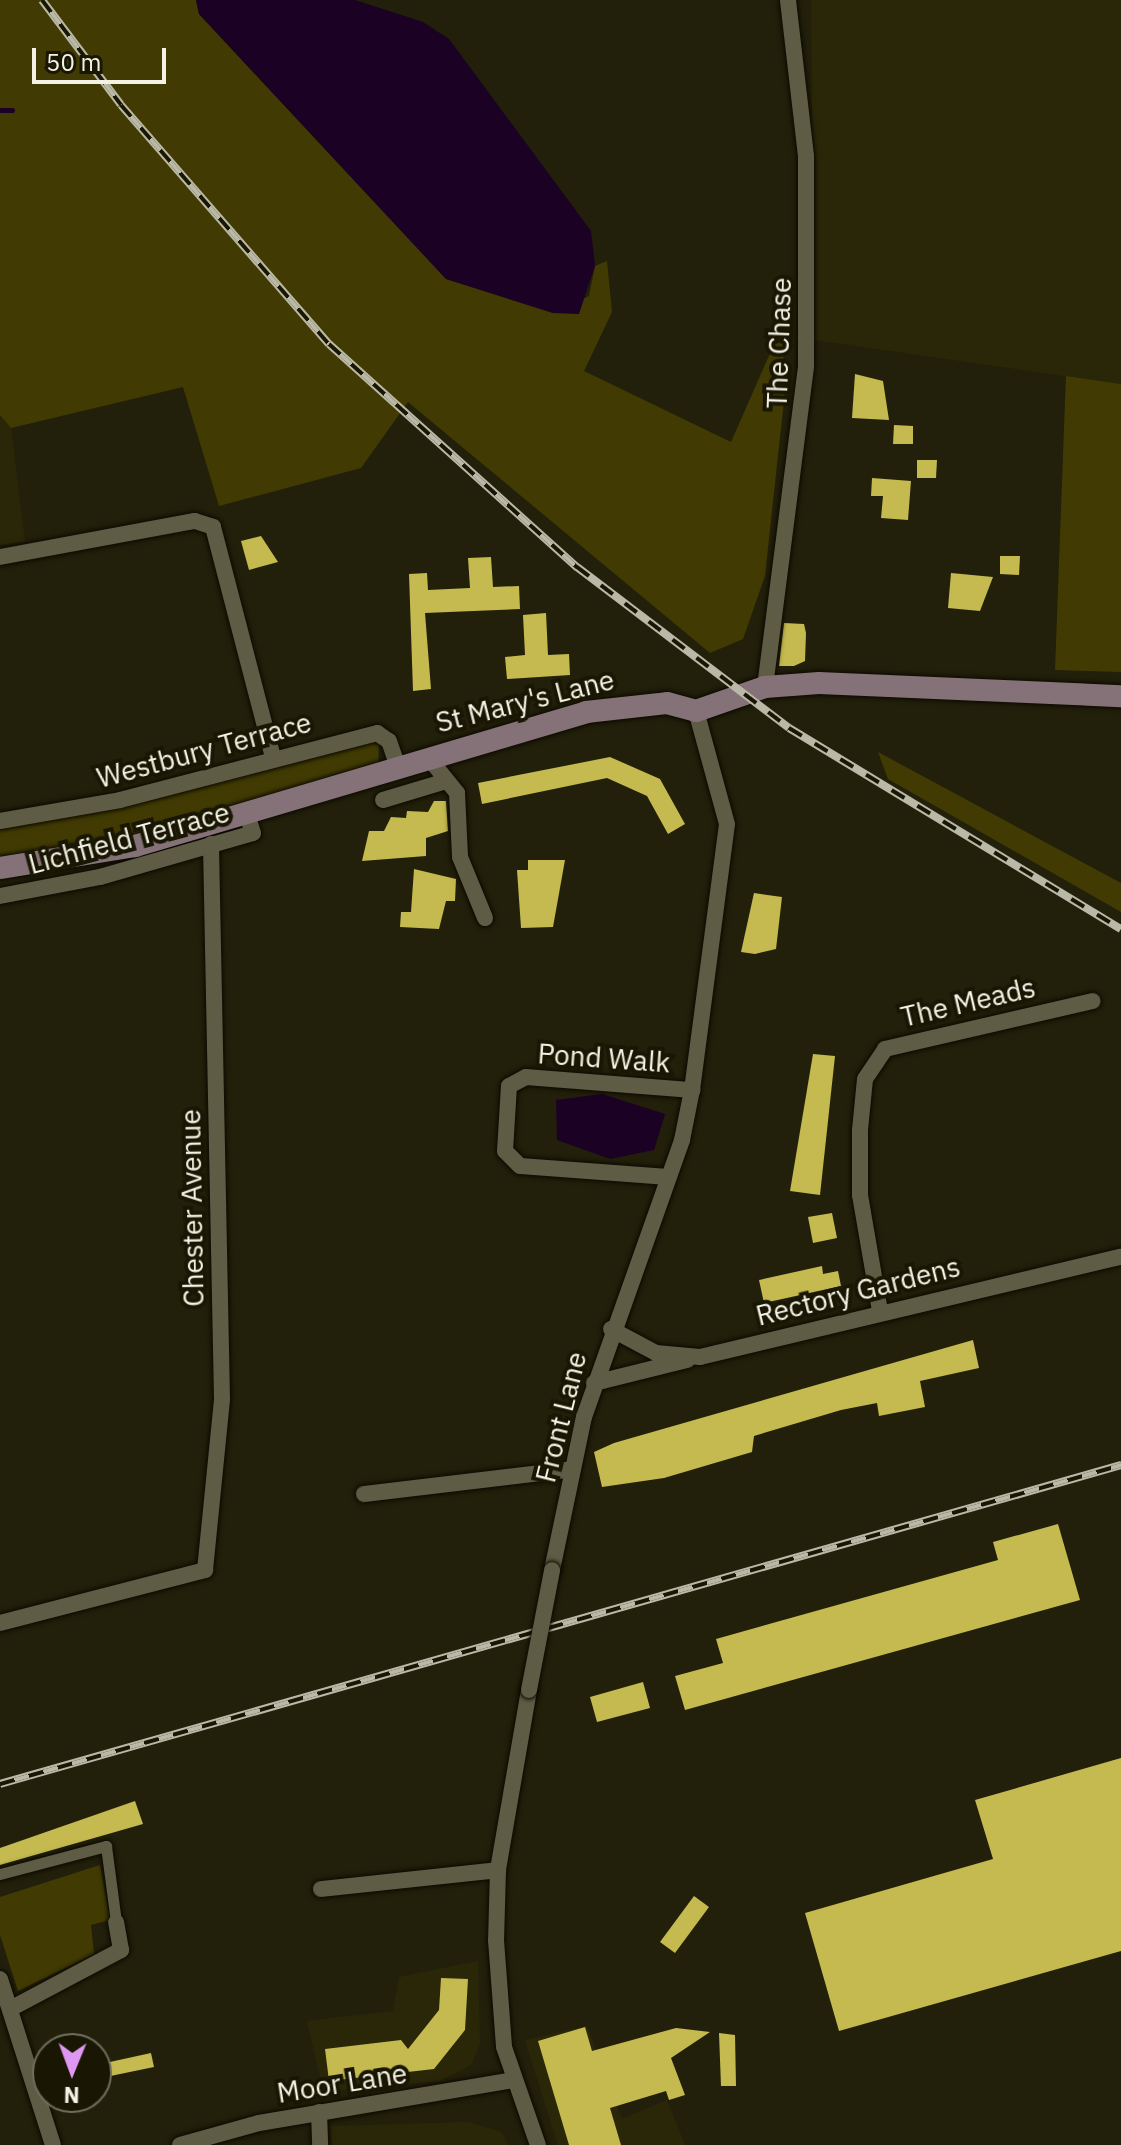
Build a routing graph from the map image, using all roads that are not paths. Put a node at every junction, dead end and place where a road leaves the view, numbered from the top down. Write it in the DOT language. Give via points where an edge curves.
graph roads {
  1 [pos="788,0"];
  2 [pos="0,557"];
  3 [pos="765,687"];
  4 [pos="1121,696"];
  5 [pos="696,711"];
  6 [pos="428,757"];
  7 [pos="273,758"];
  8 [pos="398,767"];
  9 [pos="443,782"];
  10 [pos="383,800"];
  11 [pos="247,815"];
  12 [pos="0,821"];
  13 [pos="211,844"];
  14 [pos="0,868"];
  15 [pos="0,896"];
  16 [pos="485,918"];
  17 [pos="1093,1001"];
  18 [pos="692,1090"];
  19 [pos="668,1177"];
  20 [pos="1121,1257"];
  21 [pos="880,1311"];
  22 [pos="611,1329"];
  23 [pos="700,1357"];
  24 [pos="594,1383"];
  25 [pos="573,1469"];
  26 [pos="364,1494"];
  27 [pos="0,1623"];
  28 [pos="498,1870"];
  29 [pos="0,1874"];
  30 [pos="321,1889"];
  31 [pos="116,1922"];
  32 [pos="0,1979"];
  33 [pos="10,2009"];
  34 [pos="514,2080"];
  35 [pos="319,2112"];
  36 [pos="53,2145"];
  37 [pos="180,2145"];
  38 [pos="320,2145"];
  39 [pos="538,2145"];
  1 -- 3 [label="street, The Chase" via="806,156 807,336 798,464"];
  2 -- 7 [label="street" via="195,521 213,527"];
  3 -- 4 [label="main road, St Mary's Lane"];
  3 -- 5 [label="main road, St Mary's Lane"];
  5 -- 6 [label="main road, St Mary's Lane" via="667,703 586,712"];
  5 -- 18 [label="street, Front Lane" via="727,824"];
  6 -- 8 [label="main road, St Mary's Lane"];
  6 -- 9 [label="street"];
  7 -- 8 [label="street, Westbury Terrace" via="377,733 389,741"];
  7 -- 12 [label="street, Westbury Terrace" via="120,800"];
  8 -- 11 [label="main road, St Mary's Lane"];
  9 -- 10 [label="street"];
  9 -- 16 [label="street" via="457,793 460,857"];
  11 -- 13 [label="street, Lichfield Terrace" via="253,833"];
  11 -- 14 [label="main road, St Mary's Lane" via="135,846"];
  13 -- 15 [label="street, Lichfield Terrace" via="100,877"];
  13 -- 27 [label="street, Chester Avenue" via="222,1399 205,1570"];
  17 -- 21 [label="street, The Meads" via="885,1049 865,1079 860,1130 860,1195"];
  18 -- 19 [label="street, Front Lane"];
  18 -- 19 [label="street, Pond Walk" via="526,1077 509,1086 505,1151 520,1166"];
  19 -- 22 [label="street, Front Lane"];
  20 -- 21 [label="street, Rectory Gardens"];
  21 -- 23 [label="street, Rectory Gardens"];
  22 -- 23 [label="street, Rectory Gardens" via="656,1353"];
  22 -- 24 [label="street, Front Lane"];
  23 -- 24 [label="street"];
  24 -- 25 [label="street, Front Lane"];
  25 -- 26 [label="street"];
  25 -- 28 [label="street, Front Lane, bridge"];
  28 -- 30 [label="street"];
  28 -- 34 [label="street, Front Lane" via="499,2016"];
  29 -- 31 [label="street" via="106,1846"];
  31 -- 33 [label="street" via="121,1950"];
  32 -- 33 [label="street"];
  33 -- 36 [label="street"];
  34 -- 35 [label="street, Moor Lane"];
  34 -- 39 [label="street, Front Lane"];
  35 -- 37 [label="street, Moor Lane"];
  35 -- 38 [label="street"];
}
